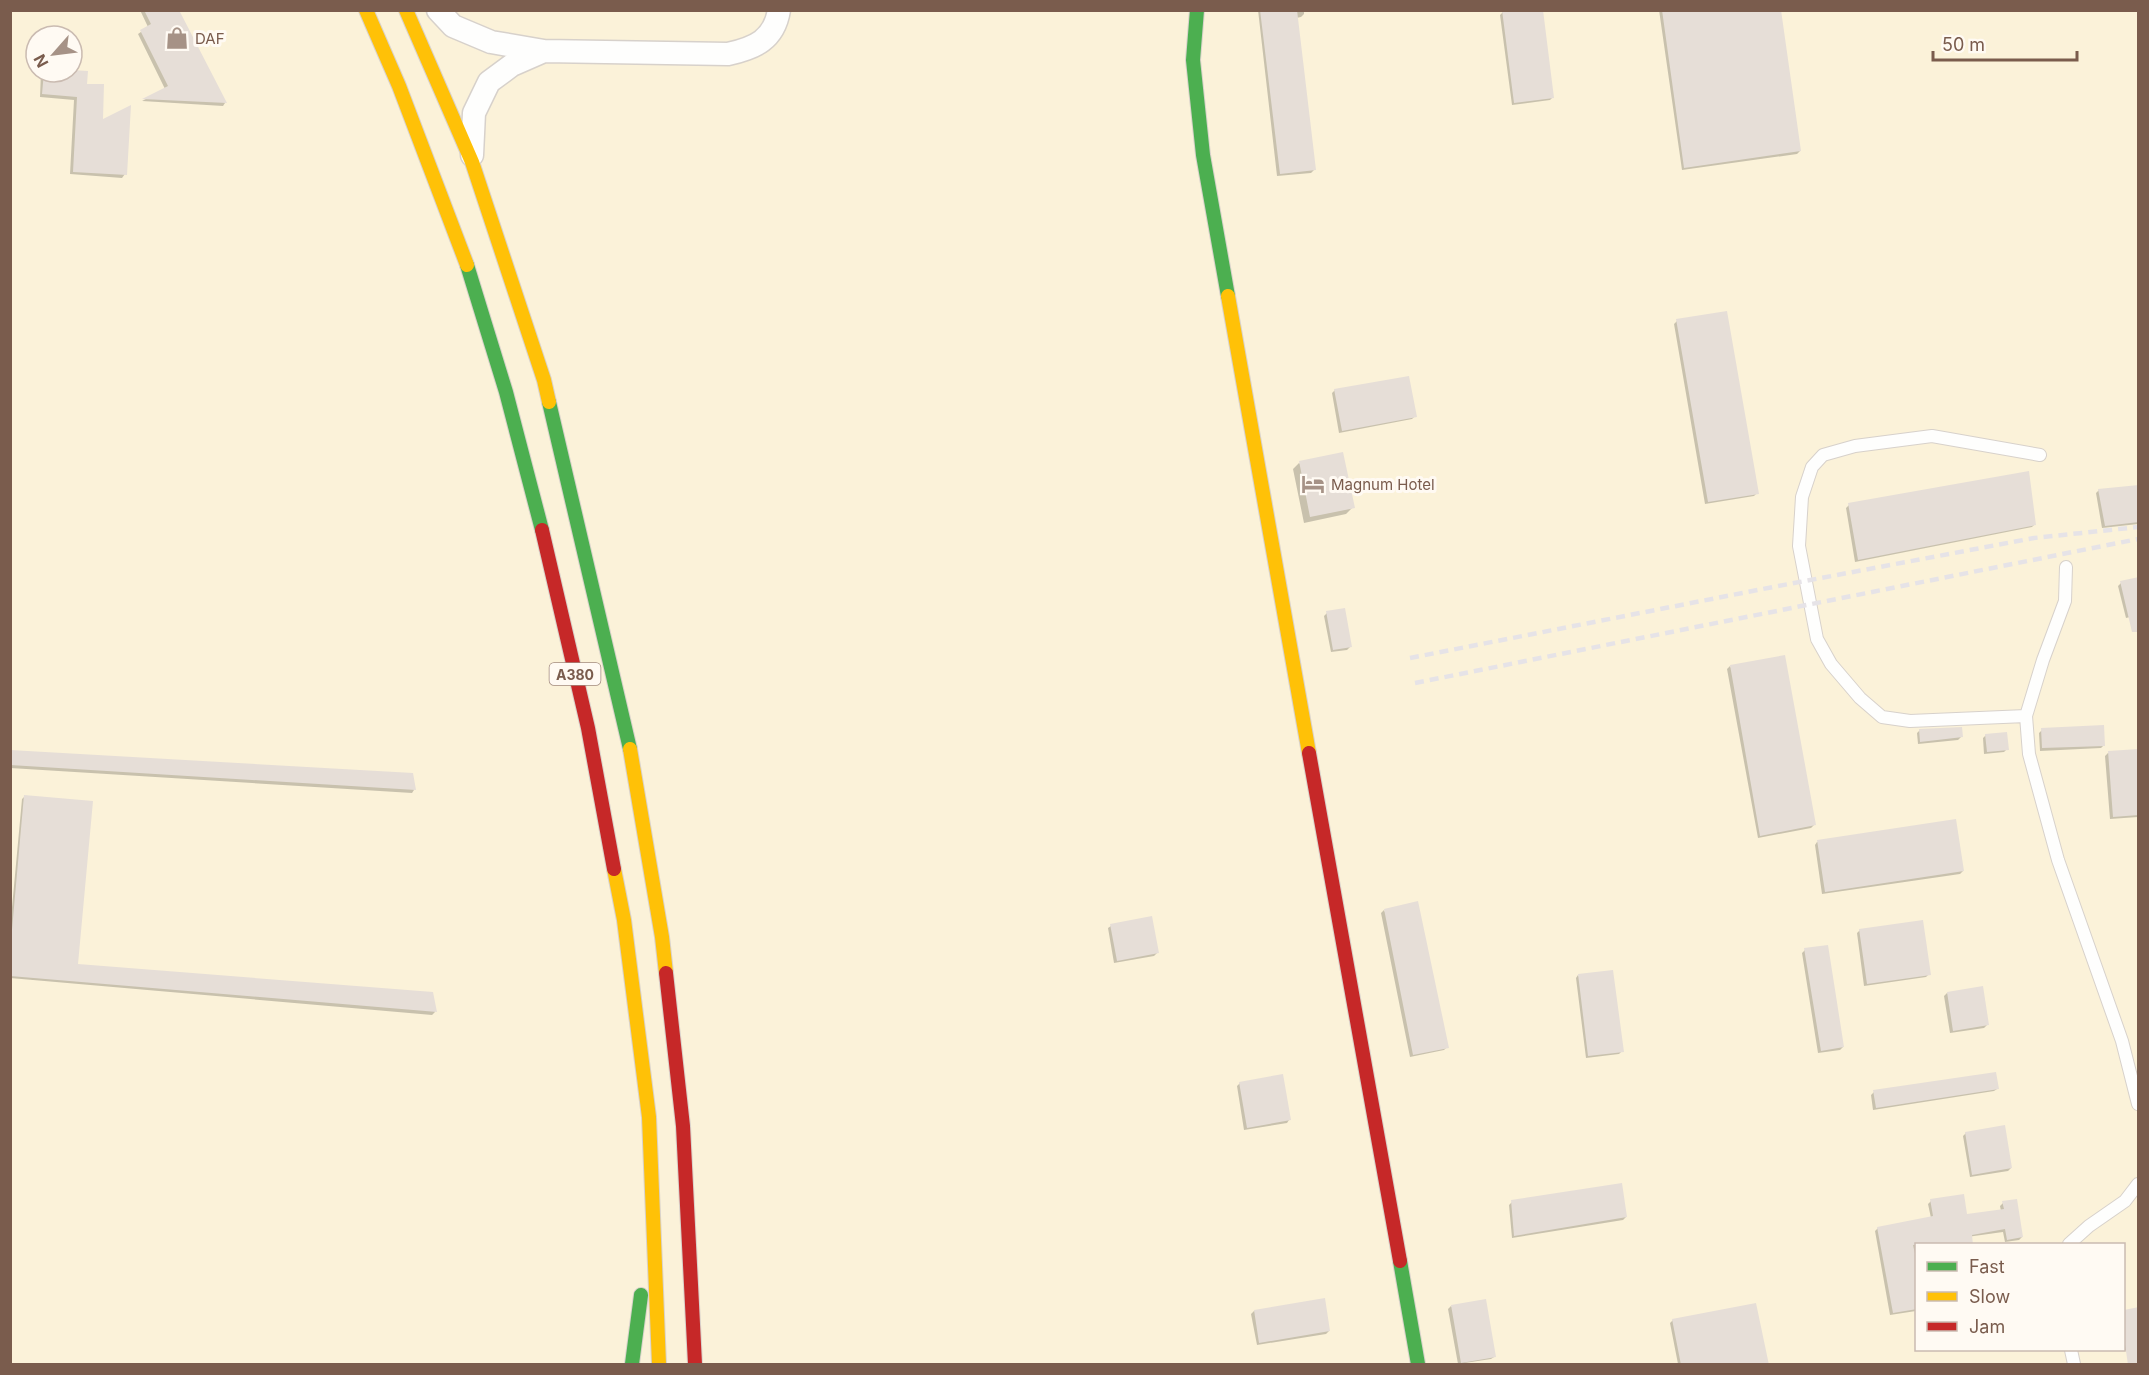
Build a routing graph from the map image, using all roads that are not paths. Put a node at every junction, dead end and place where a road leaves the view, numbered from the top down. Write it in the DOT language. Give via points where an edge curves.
graph roads {
  1 [pos="366,10"];
  2 [pos="406,10"];
  3 [pos="438,10"];
  4 [pos="779,10"];
  5 [pos="1197,10"];
  6 [pos="544,51"];
  7 [pos="472,162"];
  8 [pos="2040,455"];
  9 [pos="2066,567"];
  10 [pos="2026,716"];
  11 [pos="2139,1104"];
  12 [pos="2139,1184"];
  13 [pos="653,1208"];
  14 [pos="2071,1243"];
  15 [pos="632,1365"];
  16 [pos="659,1365"];
  17 [pos="695,1365"];
  18 [pos="1418,1365"];
  1 -- 13 [label="main road, A380" via="491,326 538,514 594,762 624,920 649,1117"];
  2 -- 7 [label="main road, A380"];
  3 -- 6 [label="street" via="453,26 491,42"];
  4 -- 6 [label="street" via="777,22 765,39 749,50 728,54"];
  5 -- 18 [label="main road" via="1193,60 1203,155"];
  6 -- 7 [label="street" via="512,65 489,82 474,113"];
  7 -- 17 [label="main road, A380" via="518,317 544,380 627,730 662,937 683,1126"];
  8 -- 10 [label="lane" via="1932,436 1855,446 1823,455 1812,467 1802,497 1799,546 1817,639 1831,664 1882,717 1910,721"];
  9 -- 10 [label="lane" via="2065,601"];
  10 -- 11 [label="lane" via="2029,754 2058,860 2122,1041"];
  12 -- 14 [label="lane" via="2125,1201"];
  13 -- 15 [label="main road"];
  13 -- 16 [label="main road, A380"];
}
